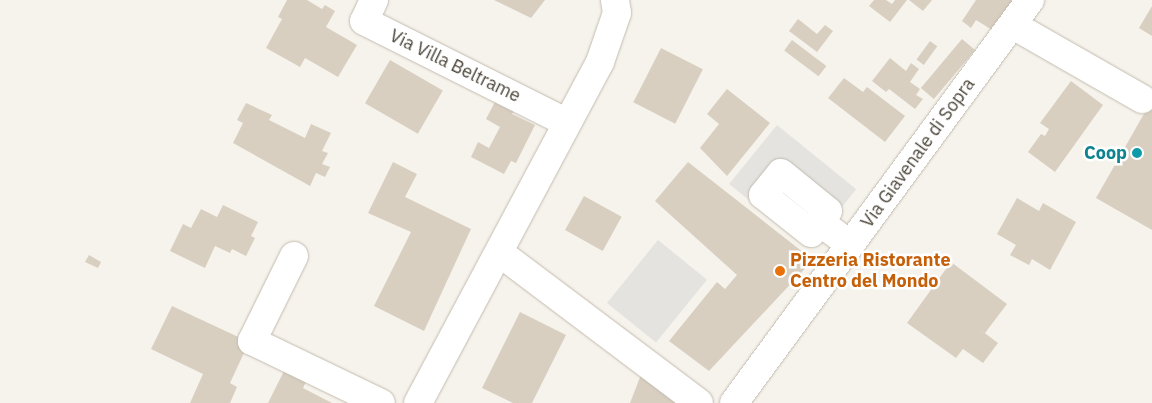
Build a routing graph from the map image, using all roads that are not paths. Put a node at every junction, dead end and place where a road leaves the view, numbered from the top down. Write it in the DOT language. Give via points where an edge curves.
graph roads {
  1 [pos="374,0"];
  2 [pos="615,0"];
  3 [pos="1030,0"];
  4 [pos="1013,25"];
  5 [pos="1142,99"];
  6 [pos="566,122"];
  7 [pos="820,222"];
  8 [pos="850,246"];
  9 [pos="500,254"];
  10 [pos="294,256"];
  11 [pos="381,403"];
  12 [pos="418,403"];
  13 [pos="699,403"];
  14 [pos="734,403"];
  1 -- 6 [label="street, Via Villa Beltrame" via="364,21"];
  2 -- 6 [label="street" via="618,13 600,62"];
  3 -- 4 [label="street, Via Giavenale di Sopra"];
  4 -- 5 [label="street"];
  4 -- 8 [label="street, Via Giavenale di Sopra"];
  6 -- 9 [label="street"];
  7 -- 8 [label="street"];
  8 -- 14 [label="street, Via Giavenale di Sopra"];
  9 -- 12 [label="street"];
  9 -- 13 [label="street"];
  10 -- 11 [label="street" via="252,341"];
}
